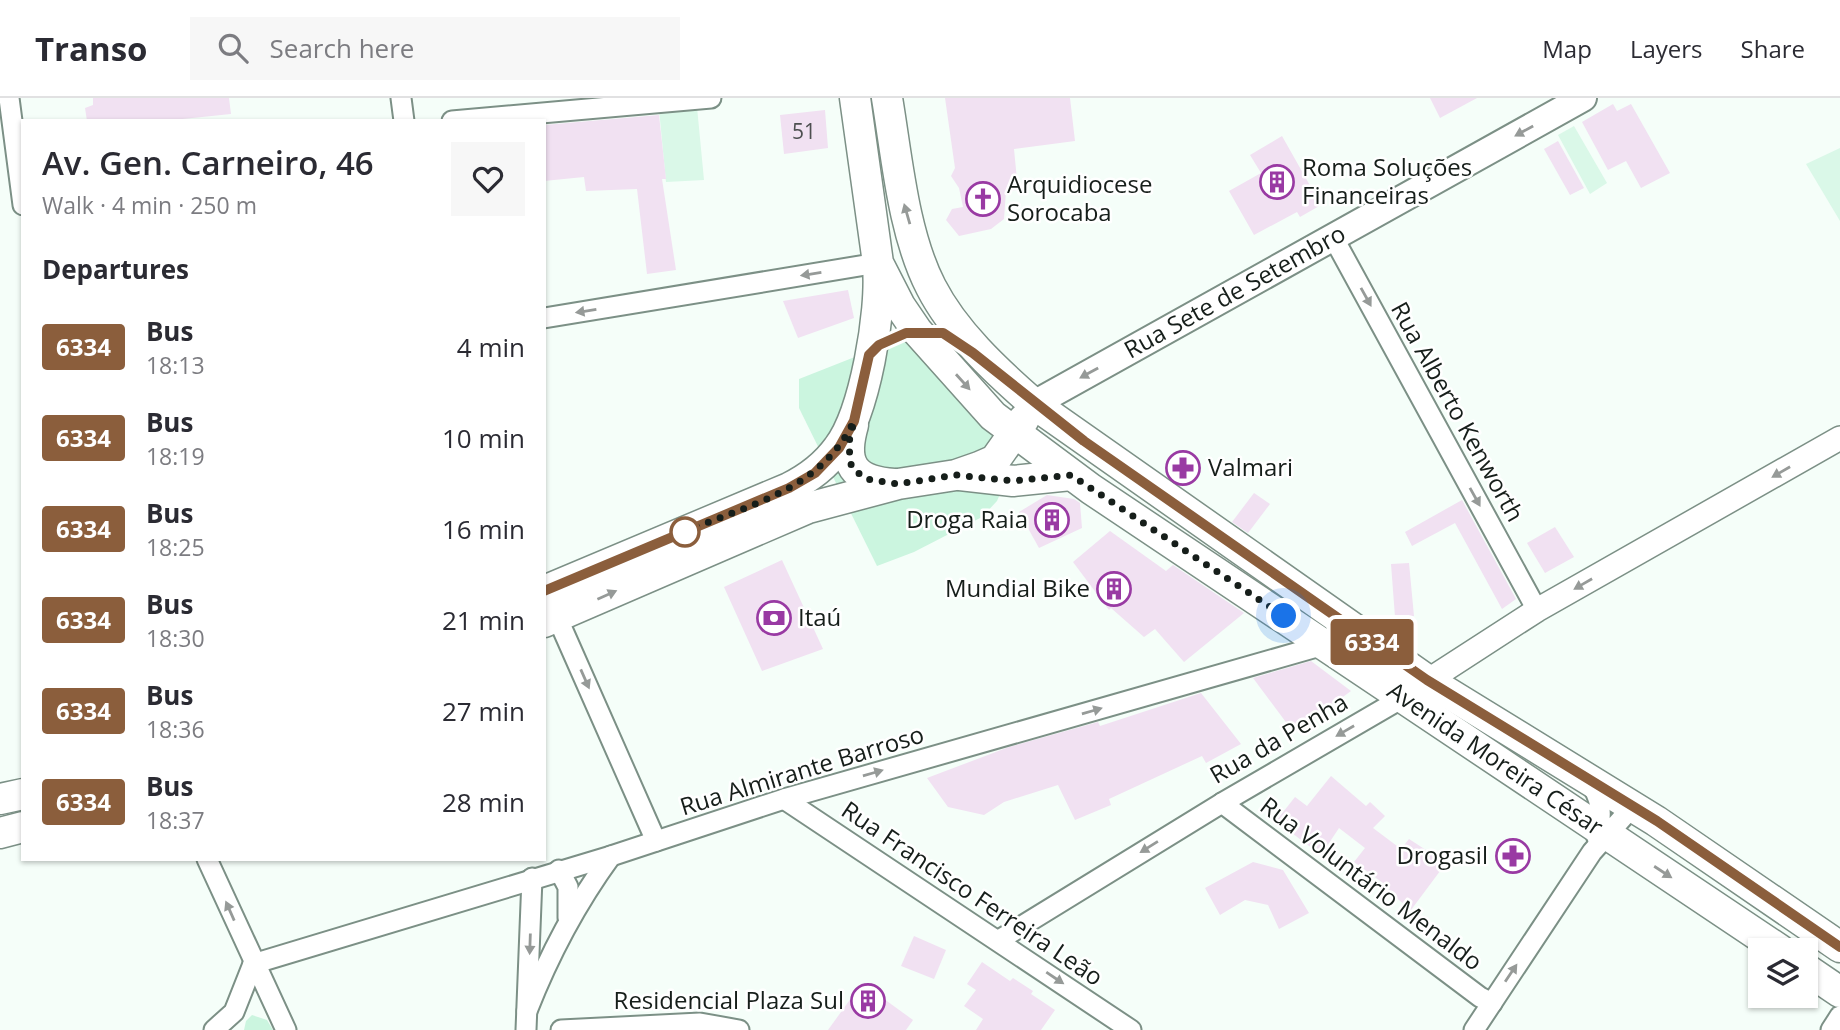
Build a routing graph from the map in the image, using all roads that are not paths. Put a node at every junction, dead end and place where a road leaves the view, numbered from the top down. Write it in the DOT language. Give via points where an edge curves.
graph roads {
  1 [pos="9,98"];
  2 [pos="401,98"];
  3 [pos="711,98"];
  4 [pos="855,98"];
  5 [pos="887,98"];
  6 [pos="1583,98"];
  7 [pos="404,119"];
  8 [pos="475,119"];
  9 [pos="13,167"];
  10 [pos="21,197"];
  11 [pos="1333,237"];
  12 [pos="878,263"];
  13 [pos="546,318"];
  14 [pos="918,331"];
  15 [pos="869,355"];
  16 [pos="999,373"];
  17 [pos="1034,404"];
  18 [pos="854,421"];
  19 [pos="1014,434"];
  20 [pos="1840,438"];
  21 [pos="956,475"];
  22 [pos="1071,475"];
  23 [pos="898,484"];
  24 [pos="548,610"];
  25 [pos="1537,610"];
  26 [pos="1327,644"];
  27 [pos="1415,689"];
  28 [pos="1585,777"];
  29 [pos="21,794"];
  30 [pos="0,799"];
  31 [pos="784,799"];
  32 [pos="1222,803"];
  33 [pos="1633,806"];
  34 [pos="21,828"];
  35 [pos="0,833"];
  36 [pos="1599,839"];
  37 [pos="656,841"];
  38 [pos="611,856"];
  39 [pos="208,861"];
  40 [pos="559,870"];
  41 [pos="532,878"];
  42 [pos="568,923"];
  43 [pos="1761,938"];
  44 [pos="999,940"];
  45 [pos="1840,947"];
  46 [pos="292,951"];
  47 [pos="253,964"];
  48 [pos="1818,970"];
  49 [pos="1818,977"];
  50 [pos="265,988"];
  51 [pos="1839,993"];
  52 [pos="1492,1003"];
  53 [pos="526,1020"];
  54 [pos="234,1021"];
  55 [pos="284,1026"];
  56 [pos="214,1030"];
  57 [pos="561,1030"];
  58 [pos="739,1030"];
  59 [pos="1131,1030"];
  60 [pos="1474,1030"];
  61 [pos="1831,1030"];
  1 -- 9 [label="street"];
  2 -- 7 [label="street"];
  3 -- 8 [label="street"];
  4 -- 12 [label="main road"];
  16 -- 5 [label="main road, one-way" via="931,288 904,208"];
  6 -- 11 [label="main road, Rua Sete de Setembro, one-way"];
  9 -- 10 [label="street"];
  11 -- 17 [label="main road, Rua Sete de Setembro, one-way"];
  11 -- 25 [label="street, Rua Alberto Kenworth, one-way"];
  12 -- 13 [label="street, one-way"];
  12 -- 14 [label="main road, Avenida Moreira César"];
  12 -- 15 [label="main road" via="877,314"];
  14 -- 15 [label="main road" via="891,339"];
  14 -- 16 [label="main road" via="943,333"];
  14 -- 19 [label="main road, Avenida Moreira César, one-way"];
  15 -- 18 [label="main road"];
  16 -- 17 [label="main road, Avenida Moreira César"];
  17 -- 19 [label="main road"];
  17 -- 27 [label="main road, Avenida Moreira César"];
  18 -- 23 [label="main road" via="848,449 852,468 866,479"];
  18 -- 24 [label="main road" via="822,466 789,488"];
  19 -- 21 [label="main road" via="995,460"];
  19 -- 22 [label="main road, Avenida Moreira César"];
  20 -- 25 [label="street, Rua da Penha, one-way"];
  21 -- 22 [label="main road" via="1013,481"];
  21 -- 23 [label="main road"];
  22 -- 26 [label="main road, Avenida Moreira César"];
  24 -- 23 [label="main road, one-way" via="790,515"];
  24 -- 37 [label="street, one-way"];
  25 -- 27 [label="street, Rua da Penha"];
  26 -- 27 [label="main road, Avenida Moreira César"];
  31 -- 26 [label="street, Rua Almirante Barroso, one-way"];
  27 -- 28 [label="main road, Avenida Moreira César"];
  27 -- 32 [label="street, Rua da Penha, one-way"];
  27 -- 36 [label="main road, Avenida Moreira César"];
  28 -- 33 [label="main road, Avenida Moreira César"];
  28 -- 36 [label="street" via="1601,805"];
  29 -- 30 [label="main road"];
  31 -- 37 [label="street, Rua Almirante Barroso"];
  31 -- 44 [label="street, Rua Francisco Ferreira Leão"];
  32 -- 44 [label="street, Rua da Penha, one-way"];
  32 -- 52 [label="street, Rua Voluntário Menaldo"];
  33 -- 36 [label="street"];
  33 -- 45 [label="main road, Avenida Moreira César"];
  34 -- 35 [label="main road"];
  36 -- 43 [label="main road, Avenida Moreira César, one-way"];
  52 -- 36 [label="street, one-way"];
  37 -- 38 [label="street, Rua Almirante Barroso"];
  38 -- 40 [label="street, Rua Almirante Barroso"];
  38 -- 42 [label="street"];
  47 -- 39 [label="street, one-way"];
  40 -- 41 [label="street, Rua Almirante Barroso"];
  40 -- 42 [label="street" via="568,887"];
  41 -- 46 [label="street, Rua Almirante Barroso"];
  41 -- 53 [label="street, one-way"];
  42 -- 53 [label="street" via="544,967"];
  44 -- 59 [label="street, Rua Francisco Ferreira Leão, one-way"];
  46 -- 47 [label="street, Rua Almirante Barroso"];
  46 -- 50 [label="street, Rua Almirante Barroso" via="271,966"];
  47 -- 50 [label="street"];
  47 -- 54 [label="street"];
  48 -- 51 [label="main road"];
  49 -- 51 [label="main road"];
  50 -- 55 [label="street"];
  51 -- 61 [label="street"];
  52 -- 60 [label="street"];
  54 -- 55 [label="street" via="240,1008 258,1008"];
  54 -- 56 [label="street"];
  57 -- 58 [label="street" via="700,1023"];
}
